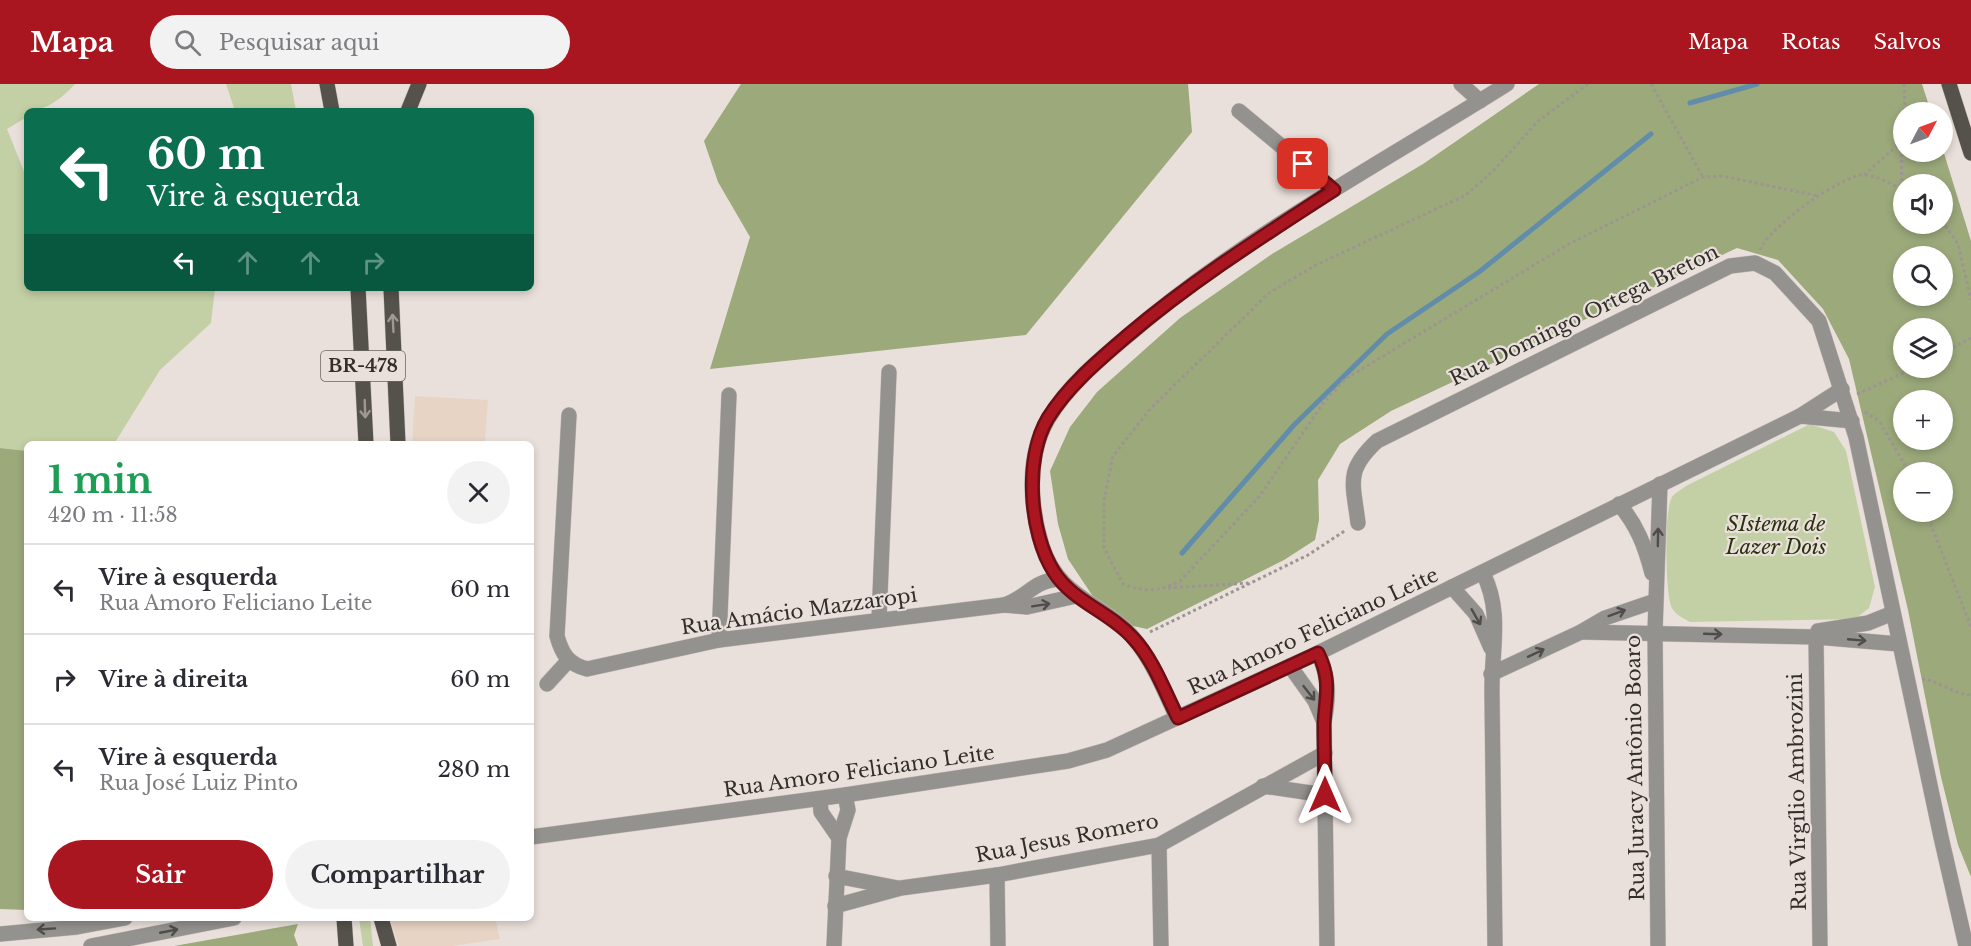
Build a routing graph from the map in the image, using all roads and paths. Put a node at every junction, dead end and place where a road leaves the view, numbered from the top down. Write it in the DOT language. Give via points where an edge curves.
graph roads {
  1 [pos="327,84"];
  2 [pos="419,84"];
  3 [pos="1461,84"];
  4 [pos="1507,84"];
  5 [pos="1588,84"];
  6 [pos="1651,84"];
  7 [pos="1904,84"];
  8 [pos="1949,84"];
  9 [pos="1480,101"];
  10 [pos="1905,102"];
  11 [pos="331,108"];
  12 [pos="409,108"];
  13 [pos="1239,111"];
  14 [pos="1893,149"];
  15 [pos="1971,153"];
  16 [pos="1864,175"];
  17 [pos="1703,177"];
  18 [pos="1893,185"];
  19 [pos="1334,190"];
  20 [pos="1818,196"];
  21 [pos="1951,234"];
  22 [pos="1755,263"];
  23 [pos="358,291"];
  24 [pos="391,291"];
  25 [pos="1971,300"];
  26 [pos="1971,338"];
  27 [pos="1953,347"];
  28 [pos="889,372"];
  29 [pos="1893,376"];
  30 [pos="1844,394"];
  31 [pos="729,395"];
  32 [pos="569,415"];
  33 [pos="1800,416"];
  34 [pos="1852,421"];
  35 [pos="366,441"];
  36 [pos="398,441"];
  37 [pos="1903,462"];
  38 [pos="1660,484"];
  39 [pos="1619,504"];
  40 [pos="1930,522"];
  41 [pos="1358,523"];
  42 [pos="1043,548"];
  43 [pos="1483,573"];
  44 [pos="1060,579"];
  45 [pos="1043,581"];
  46 [pos="1250,583"];
  47 [pos="1452,587"];
  48 [pos="1166,588"];
  49 [pos="1076,596"];
  50 [pos="1656,596"];
  51 [pos="1004,605"];
  52 [pos="1893,613"];
  53 [pos="879,620"];
  54 [pos="1971,627"];
  55 [pos="1581,632"];
  56 [pos="1655,632"];
  57 [pos="1816,637"];
  58 [pos="1135,639"];
  59 [pos="719,640"];
  60 [pos="1899,644"];
  61 [pos="1492,651"];
  62 [pos="1318,653"];
  63 [pos="568,661"];
  64 [pos="1290,666"];
  65 [pos="1491,674"];
  66 [pos="1908,680"];
  67 [pos="547,684"];
  68 [pos="1971,695"];
  69 [pos="1178,718"];
  70 [pos="1324,722"];
  71 [pos="1325,753"];
  72 [pos="1263,786"];
  73 [pos="845,795"];
  74 [pos="1325,795"];
  75 [pos="820,799"];
  76 [pos="534,837"];
  77 [pos="839,838"];
  78 [pos="1159,845"];
  79 [pos="997,875"];
  80 [pos="836,876"];
  81 [pos="901,888"];
  82 [pos="835,906"];
  83 [pos="108,921"];
  84 [pos="219,921"];
  85 [pos="344,921"];
  86 [pos="382,921"];
  87 [pos="0,934"];
  88 [pos="91,946"];
  89 [pos="346,946"];
  90 [pos="389,946"];
  91 [pos="834,946"];
  92 [pos="998,946"];
  93 [pos="1161,946"];
  94 [pos="1327,946"];
  95 [pos="1495,946"];
  96 [pos="1658,946"];
  97 [pos="1820,946"];
  98 [pos="1966,946"];
  1 -- 11 [label="main road"];
  2 -- 12 [label="main road"];
  3 -- 9 [label="street"];
  4 -- 9 [label="street"];
  5 -- 48 [label="path" via="1538,121 1466,195 1314,266 1269,293 1151,408 1113,456 1104,500 1104,548 1123,584 1144,591"];
  6 -- 17 [label="path"];
  7 -- 10 [label="path"];
  8 -- 15 [label="main road"];
  9 -- 19 [label="street"];
  13 -- 19 [label="street"];
  14 -- 16 [label="path"];
  16 -- 18 [label="path"];
  16 -- 20 [label="path"];
  17 -- 20 [label="path" via="1722,176"];
  17 -- 48 [label="path" via="1569,244 1345,379 1324,402 1259,496 1180,581"];
  19 -- 42 [label="street" via="1205,274 1099,360 1064,397 1047,421 1036,451 1033,510"];
  20 -- 22 [label="path" via="1778,225 1763,241"];
  21 -- 25 [label="path" via="1958,244"];
  22 -- 30 [label="street" via="1776,273 1819,321"];
  22 -- 41 [label="street, Rua Domingo Ortega Breton" via="1730,266 1377,441 1358,459 1353,481"];
  23 -- 35 [label="main road, BR-478, one-way"];
  36 -- 24 [label="main road, BR-478, one-way"];
  26 -- 27 [label="path"];
  28 -- 53 [label="street"];
  29 -- 30 [label="path"];
  30 -- 33 [label="street, Rua Amoro Feliciano Leite"];
  30 -- 34 [label="street"];
  30 -- 37 [label="path" via="1879,421"];
  31 -- 59 [label="street"];
  32 -- 63 [label="street" via="557,636"];
  33 -- 34 [label="street"];
  33 -- 38 [label="street, Rua Amoro Feliciano Leite"];
  34 -- 52 [label="street"];
  38 -- 39 [label="street, Rua Amoro Feliciano Leite"];
  50 -- 38 [label="street, Rua Juracy Antônio Boaro, one-way"];
  39 -- 43 [label="street, Rua Amoro Feliciano Leite"];
  39 -- 50 [label="street, Rua Juracy Antônio Boaro" via="1634,522 1645,545"];
  40 -- 54 [label="path"];
  41 -- 46 [label="path" via="1308,555"];
  42 -- 44 [label="street"];
  42 -- 45 [label="street" via="1047,568"];
  43 -- 47 [label="street, Rua Amoro Feliciano Leite"];
  43 -- 61 [label="street" via="1496,616"];
  44 -- 45 [label="street, Rua Amácio Mazzaropi"];
  44 -- 49 [label="street"];
  45 -- 51 [label="street, Rua Amácio Mazzaropi"];
  46 -- 48 [label="path"];
  46 -- 58 [label="path"];
  47 -- 61 [label="street, one-way" via="1476,614"];
  47 -- 62 [label="street, Rua Amoro Feliciano Leite"];
  51 -- 49 [label="street, Rua Amácio Mazzaropi, one-way" via="1027,607"];
  49 -- 58 [label="street"];
  55 -- 50 [label="street, one-way"];
  50 -- 56 [label="street, Rua Juracy Antônio Boaro"];
  51 -- 53 [label="street, Rua Amácio Mazzaropi"];
  52 -- 57 [label="street" via="1850,627 1823,628"];
  52 -- 60 [label="street"];
  53 -- 59 [label="street, Rua Amácio Mazzaropi"];
  55 -- 56 [label="street"];
  65 -- 55 [label="street, one-way"];
  56 -- 57 [label="street, one-way"];
  56 -- 96 [label="street, Rua Juracy Antônio Boaro"];
  57 -- 60 [label="street, one-way"];
  57 -- 97 [label="street, Rua Virgílio Ambrozini"];
  58 -- 69 [label="street"];
  59 -- 63 [label="street, Rua Amácio Mazzaropi" via="587,669"];
  60 -- 66 [label="street"];
  61 -- 65 [label="street"];
  62 -- 64 [label="street, Rua Amoro Feliciano Leite"];
  62 -- 70 [label="street" via="1327,681"];
  63 -- 67 [label="street"];
  64 -- 69 [label="street, Rua Amoro Feliciano Leite"];
  64 -- 70 [label="street, one-way" via="1315,701"];
  65 -- 95 [label="street"];
  66 -- 68 [label="path" via="1928,679 1955,693"];
  66 -- 98 [label="street"];
  69 -- 73 [label="street, Rua Amoro Feliciano Leite" via="1107,750 1068,761"];
  70 -- 71 [label="street"];
  71 -- 72 [label="street, Rua Jesus Romero"];
  71 -- 74 [label="street"];
  72 -- 74 [label="street"];
  72 -- 78 [label="street, Rua Jesus Romero"];
  73 -- 75 [label="street, Rua Amoro Feliciano Leite"];
  73 -- 77 [label="street" via="848,810"];
  74 -- 94 [label="street"];
  75 -- 76 [label="street, Rua Amoro Feliciano Leite"];
  75 -- 77 [label="street" via="821,812"];
  77 -- 80 [label="street"];
  78 -- 79 [label="street, Rua Jesus Romero"];
  78 -- 93 [label="street"];
  79 -- 81 [label="street, Rua Jesus Romero"];
  79 -- 92 [label="street"];
  80 -- 81 [label="street, Rua Jesus Romero"];
  80 -- 82 [label="street"];
  81 -- 82 [label="street, Rua Jesus Romero"];
  82 -- 91 [label="street"];
  83 -- 87 [label="street, one-way"];
  88 -- 84 [label="street, one-way"];
  85 -- 89 [label="main road"];
  86 -- 90 [label="main road"];
}
